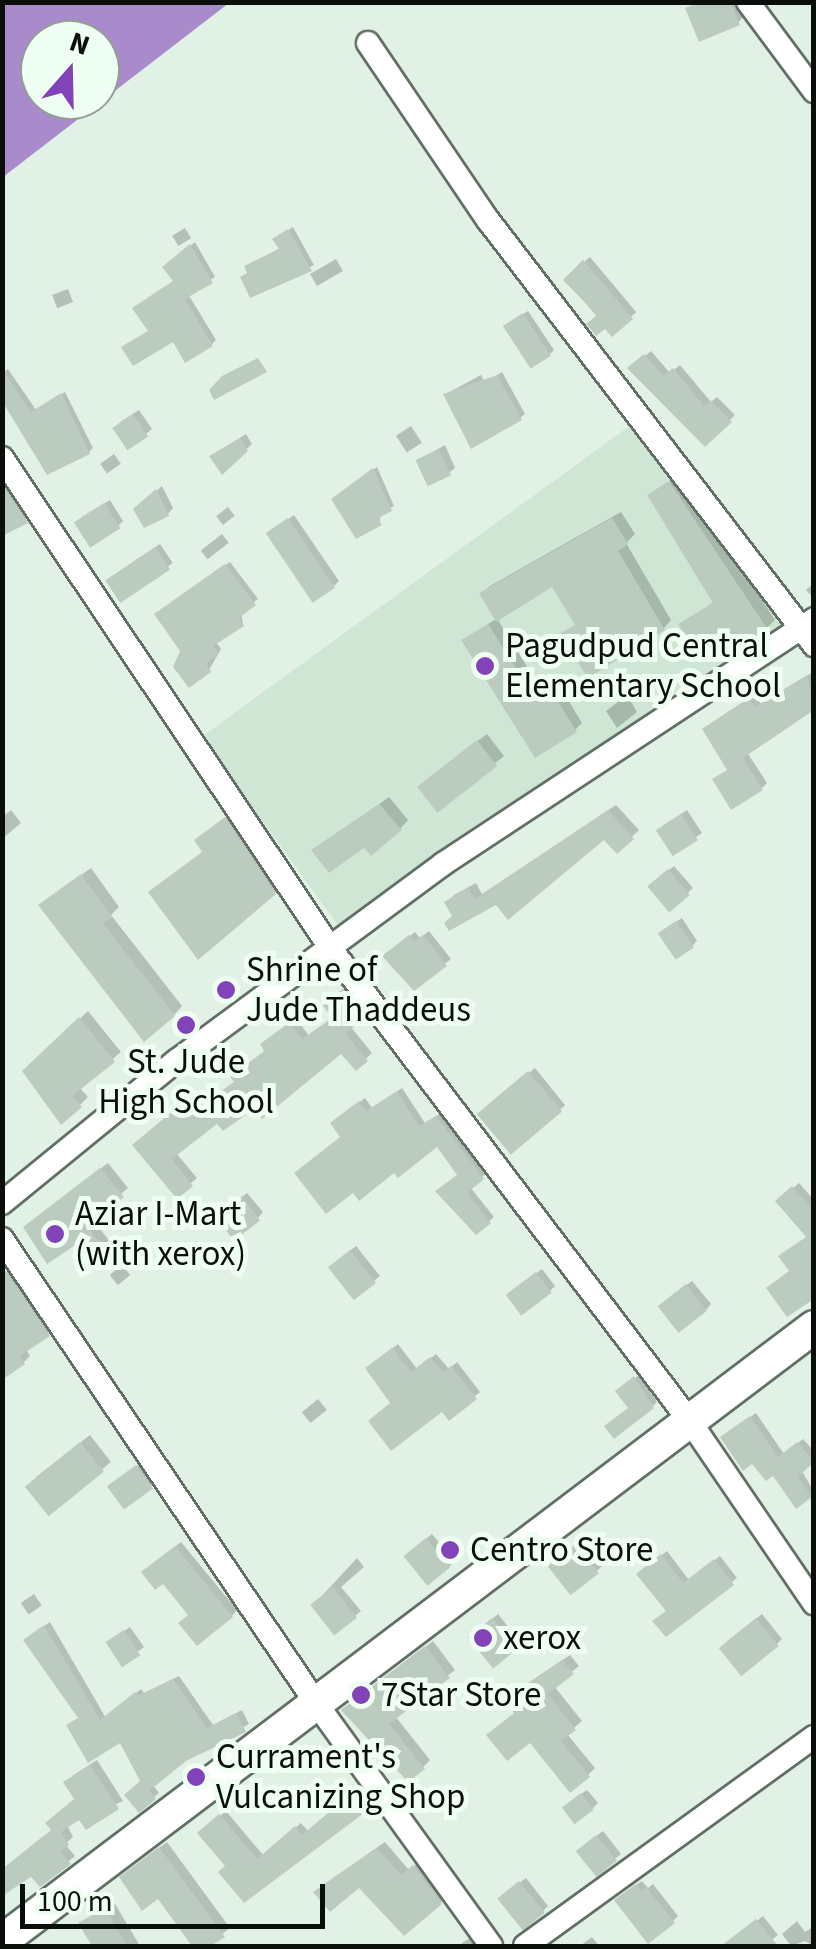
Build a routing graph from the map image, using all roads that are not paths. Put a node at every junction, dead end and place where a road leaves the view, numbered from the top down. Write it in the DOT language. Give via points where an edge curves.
graph roads {
  1 [pos="748,2"];
  2 [pos="368,43"];
  3 [pos="814,91"];
  4 [pos="2,458"];
  5 [pos="809,631"];
  6 [pos="330,949"];
  7 [pos="2,1203"];
  8 [pos="2,1240"];
  9 [pos="814,1327"];
  10 [pos="689,1420"];
  11 [pos="814,1603"];
  12 [pos="316,1703"];
  13 [pos="814,1738"];
  14 [pos="2,1941"];
  15 [pos="491,1946"];
  16 [pos="525,1946"];
  1 -- 3 [label="street"];
  2 -- 5 [label="street" via="488,220"];
  4 -- 6 [label="street"];
  5 -- 6 [label="street" via="443,864"];
  6 -- 7 [label="street" via="176,1061"];
  6 -- 10 [label="street"];
  8 -- 12 [label="street"];
  9 -- 10 [label="main road"];
  10 -- 11 [label="street"];
  10 -- 12 [label="main road"];
  12 -- 14 [label="main road"];
  12 -- 15 [label="street"];
  13 -- 16 [label="street"];
}
